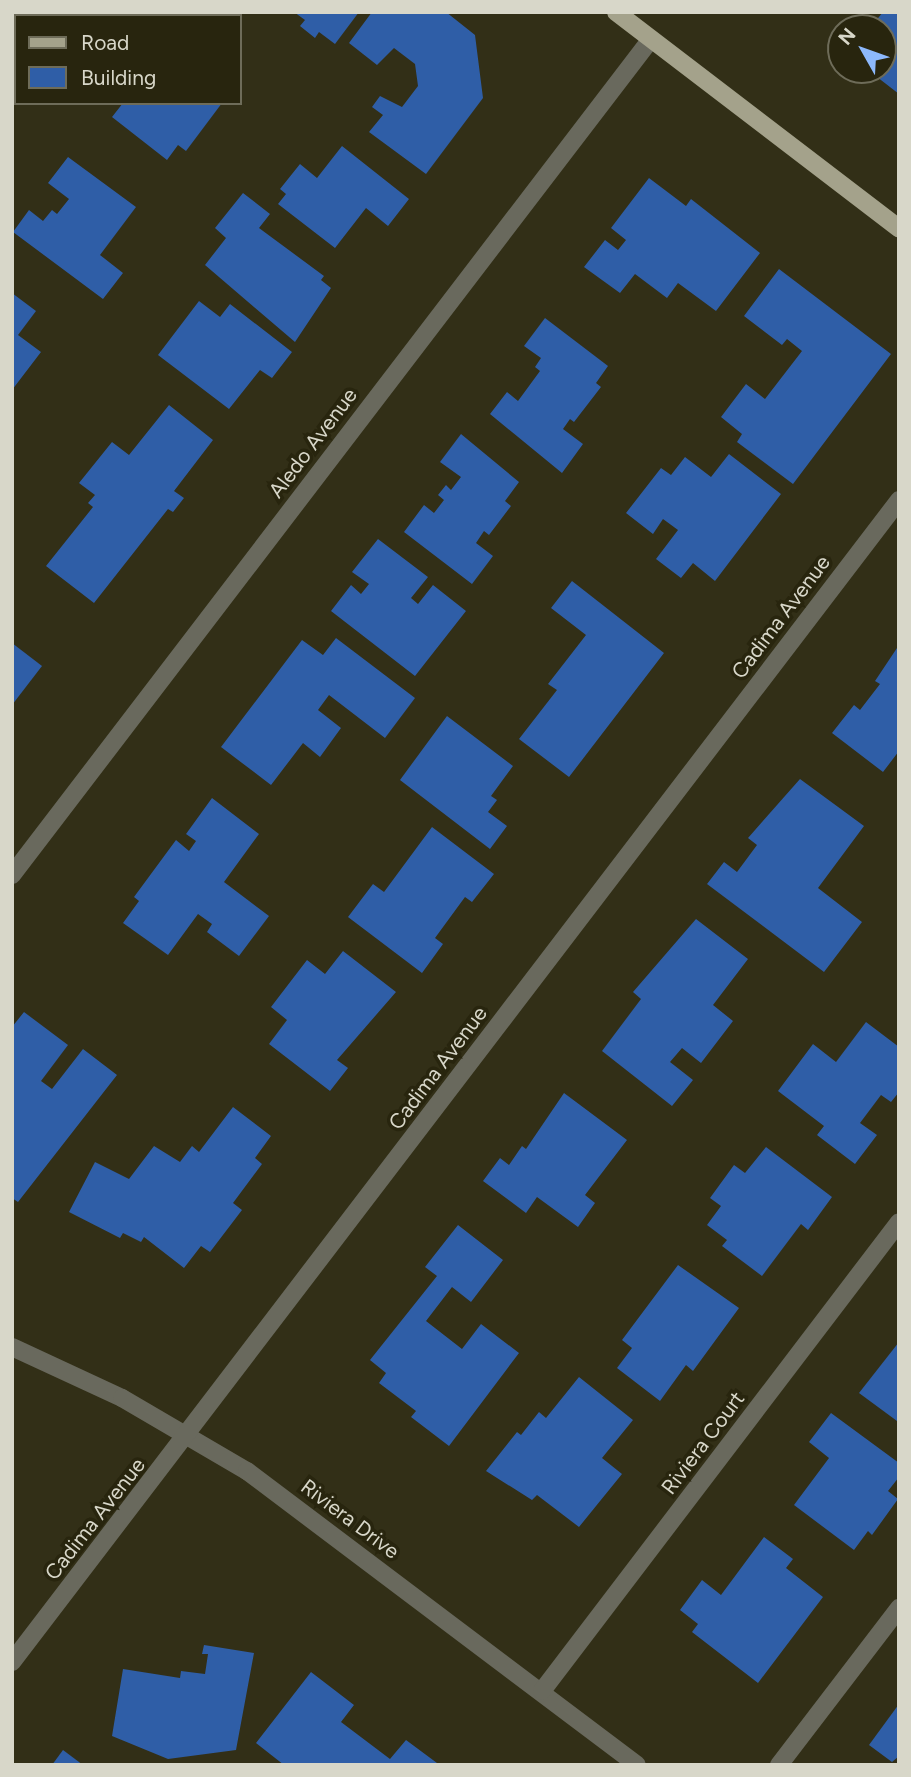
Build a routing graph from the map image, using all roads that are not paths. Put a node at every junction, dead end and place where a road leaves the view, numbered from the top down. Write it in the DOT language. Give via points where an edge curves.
graph roads {
  1 [pos="615,12"];
  2 [pos="651,40"];
  3 [pos="899,228"];
  4 [pos="899,500"];
  5 [pos="12,876"];
  6 [pos="899,1222"];
  7 [pos="12,1348"];
  8 [pos="188,1436"];
  9 [pos="899,1608"];
  10 [pos="12,1662"];
  11 [pos="542,1691"];
  12 [pos="637,1765"];
  13 [pos="779,1765"];
  1 -- 2 [label="main road"];
  2 -- 3 [label="main road"];
  2 -- 5 [label="street, Aledo Avenue"];
  4 -- 8 [label="street, Cadima Avenue"];
  6 -- 11 [label="street, Riviera Court"];
  7 -- 8 [label="street, Riviera Drive" via="122,1398"];
  8 -- 10 [label="street, Cadima Avenue"];
  8 -- 11 [label="street, Riviera Drive" via="258,1479"];
  9 -- 13 [label="street"];
  11 -- 12 [label="street, Riviera Drive"];
}
